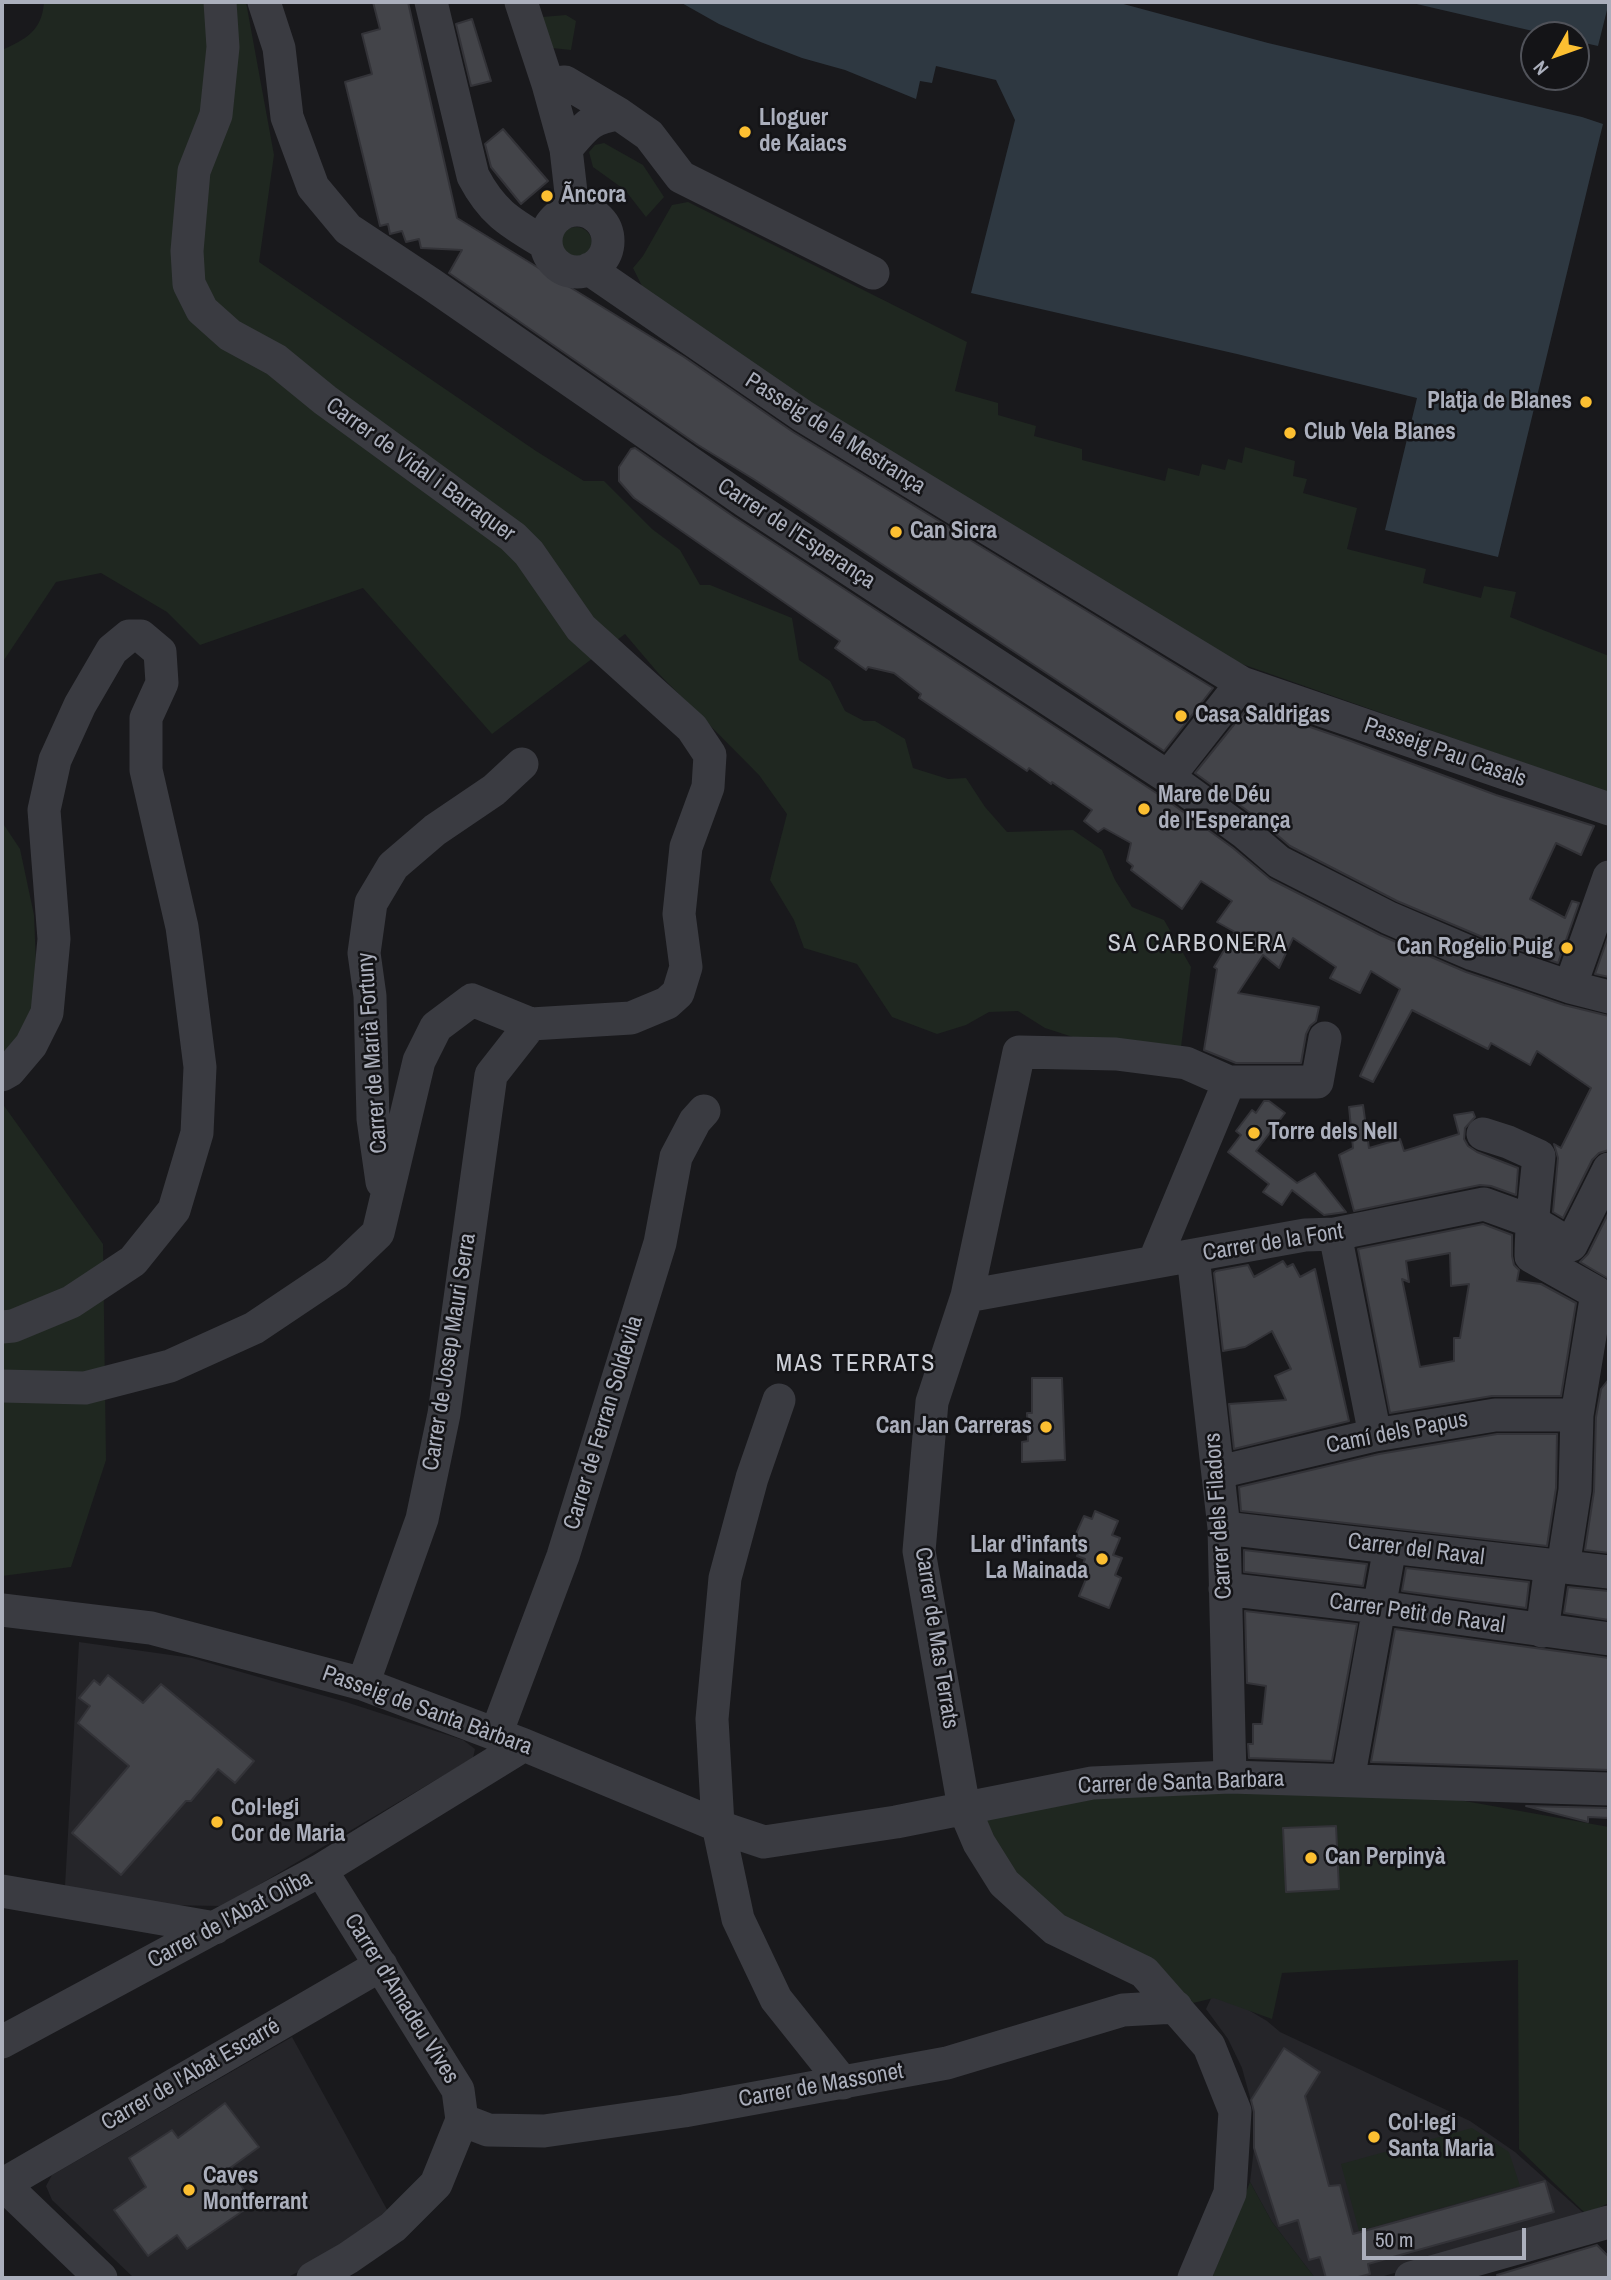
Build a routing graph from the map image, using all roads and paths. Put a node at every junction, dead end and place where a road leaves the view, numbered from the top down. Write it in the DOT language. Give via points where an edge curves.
graph roads {
  1 [pos="220,2"];
  2 [pos="264,2"];
  3 [pos="431,2"];
  4 [pos="520,2"];
  5 [pos="548,84"];
  6 [pos="619,114"];
  7 [pos="566,149"];
  8 [pos="573,210"];
  9 [pos="546,244"];
  10 [pos="596,263"];
  11 [pos="873,273"];
  12 [pos="1242,683"];
  13 [pos="522,764"];
  14 [pos="1168,777"];
  15 [pos="1609,809"];
  16 [pos="1609,877"];
  17 [pos="1570,988"];
  18 [pos="1609,997"];
  19 [pos="531,1024"];
  20 [pos="1325,1038"];
  21 [pos="2,1075"];
  22 [pos="1229,1082"];
  23 [pos="704,1111"];
  24 [pos="1483,1134"];
  25 [pos="1609,1169"];
  26 [pos="385,1201"];
  27 [pos="1531,1221"];
  28 [pos="1335,1234"];
  29 [pos="1193,1256"];
  30 [pos="1154,1262"];
  31 [pos="967,1296"];
  32 [pos="2,1326"];
  33 [pos="2,1386"];
  34 [pos="779,1400"];
  35 [pos="1577,1415"];
  36 [pos="1375,1434"];
  37 [pos="1219,1472"];
  38 [pos="1224,1528"];
  39 [pos="1390,1547"];
  40 [pos="1557,1566"];
  41 [pos="1609,1572"];
  42 [pos="1225,1589"];
  43 [pos="1378,1608"];
  44 [pos="2,1610"];
  45 [pos="1542,1631"];
  46 [pos="1609,1639"];
  47 [pos="363,1684"];
  48 [pos="510,1739"];
  49 [pos="1230,1777"];
  50 [pos="1348,1780"];
  51 [pos="1609,1789"];
  52 [pos="964,1808"];
  53 [pos="718,1825"];
  54 [pos="321,1870"];
  55 [pos="2,1891"];
  56 [pos="215,1928"];
  57 [pos="381,1965"];
  58 [pos="1176,2007"];
  59 [pos="2,2042"];
  60 [pos="843,2083"];
  61 [pos="462,2120"];
  62 [pos="2,2184"];
  63 [pos="1609,2222"];
  64 [pos="101,2278"];
  65 [pos="313,2278"];
  66 [pos="1194,2278"];
  67 [pos="1411,2278"];
  1 -- 19 [label="street, Carrer de Vidal i Barraquer" via="223,47 216,115 194,172 187,251 190,284 202,310 230,335 276,360 513,537 581,628 692,728 710,755 708,787 686,847 678,914 686,967 678,993 667,1003 631,1018"];
  2 -- 14 [label="street, Carrer de l'Esperança" via="279,48 287,117 313,187 348,229 745,501"];
  3 -- 9 [label="street" via="473,176 503,218"];
  4 -- 5 [label="street"];
  5 -- 6 [label="street" via="565,82"];
  5 -- 7 [label="street"];
  6 -- 7 [label="street" via="589,122"];
  6 -- 11 [label="street" via="649,135 681,177"];
  7 -- 8 [label="street"];
  8 -- 9 [label="street" via="555,218"];
  8 -- 10 [label="street" via="592,213 605,228 608,247"];
  9 -- 10 [label="street" via="561,268 570,271"];
  10 -- 12 [label="street, Passeig de la Mestrança" via="647,311 803,416"];
  12 -- 14 [label="street"];
  12 -- 15 [label="street, Passeig Pau Casals"];
  13 -- 26 [label="street, Carrer de Marià Fortuny" via="393,866 371,903 365,953 373,1119"];
  14 -- 17 [label="street, Carrer de l'Esperança" via="1279,862 1461,949"];
  16 -- 17 [label="street"];
  17 -- 18 [label="street, Carrer de l'Esperança"];
  19 -- 26 [label="street, Carrer de Vidal i Barraquer" via="472,1000 436,1027 419,1061"];
  19 -- 47 [label="street, Carrer de Josep Mauri Serra" via="491,1075 444,1414 422,1519"];
  20 -- 22 [label="street" via="1317,1082"];
  21 -- 32 [label="street" via="32,1045 47,1013 54,939 44,810 55,760 112,650 129,636 141,636 160,652 162,683 146,718 146,770 182,927 200,1067 197,1133 174,1210 133,1261 71,1302 13,1326"];
  22 -- 30 [label="street"];
  22 -- 31 [label="street, Carrer de Mas Terrats" via="1186,1063 1116,1054 1019,1052"];
  23 -- 48 [label="street, Carrer de Ferran Soldevila" via="676,1157 660,1243"];
  24 -- 27 [label="street" via="1539,1156"];
  25 -- 27 [label="street, Carrer de la Font" via="1571,1245"];
  26 -- 33 [label="street, Carrer de Vidal i Barraquer" via="377,1233 361,1249 336,1273 254,1328 170,1366 85,1388"];
  27 -- 28 [label="street, Carrer de la Font" via="1483,1204"];
  27 -- 35 [label="street" via="1531,1256 1597,1293"];
  28 -- 29 [label="street, Carrer de la Font" via="1305,1235"];
  28 -- 36 [label="street"];
  29 -- 30 [label="street, Carrer de la Font"];
  29 -- 37 [label="street, Carrer dels Filadors"];
  30 -- 31 [label="street, Carrer de la Font"];
  31 -- 52 [label="street, Carrer de Mas Terrats" via="932,1402 919,1551"];
  34 -- 53 [label="street" via="724,1578 712,1719"];
  35 -- 36 [label="street, Camí dels Papus" via="1495,1415"];
  35 -- 40 [label="street" via="1575,1490"];
  36 -- 37 [label="street, Camí dels Papus"];
  37 -- 38 [label="street, Carrer dels Filadors"];
  38 -- 39 [label="street, Carrer del Raval"];
  38 -- 42 [label="street, Carrer dels Filadors"];
  39 -- 40 [label="street, Carrer del Raval"];
  39 -- 43 [label="street"];
  40 -- 41 [label="street, Carrer del Raval"];
  40 -- 45 [label="street"];
  42 -- 43 [label="street, Carrer Petit de Raval"];
  42 -- 49 [label="street, Carrer dels Filadors"];
  43 -- 45 [label="street, Carrer Petit de Raval"];
  43 -- 50 [label="street"];
  44 -- 47 [label="street, Passeig de Santa Bàrbara" via="150,1628"];
  45 -- 46 [label="street, Carrer Petit de Raval"];
  47 -- 48 [label="street, Passeig de Santa Bàrbara"];
  48 -- 53 [label="street, Passeig de Santa Bàrbara"];
  48 -- 54 [label="street, Carrer de l'Abat Oliba"];
  49 -- 50 [label="street, Carrer de Santa Barbara"];
  49 -- 52 [label="street, Carrer de Santa Barbara" via="1092,1783"];
  50 -- 51 [label="street, Carrer de Santa Barbara"];
  52 -- 53 [label="street, Carrer de Santa Barbara" via="764,1842"];
  52 -- 58 [label="street, Carrer de Mas Terrats" via="1004,1883 1055,1929 1144,1972"];
  53 -- 60 [label="street" via="738,1919 776,1998"];
  54 -- 56 [label="street, Carrer de l'Abat Oliba"];
  54 -- 57 [label="street, Carrer d'Amadeu Vives"];
  55 -- 56 [label="street"];
  56 -- 59 [label="street, Carrer de l'Abat Oliba"];
  57 -- 61 [label="street, Carrer d'Amadeu Vives" via="458,2090"];
  57 -- 62 [label="street, Carrer de l'Abat Escarré"];
  58 -- 60 [label="street, Carrer de Massonet" via="1124,2010 947,2063"];
  58 -- 66 [label="street, Carrer de Mas Terrats" via="1209,2046 1235,2111 1230,2193"];
  60 -- 61 [label="street, Carrer de Massonet" via="544,2131 488,2130"];
  61 -- 65 [label="street" via="436,2184 394,2227"];
  62 -- 64 [label="street"];
  63 -- 67 [label="street"];
}
